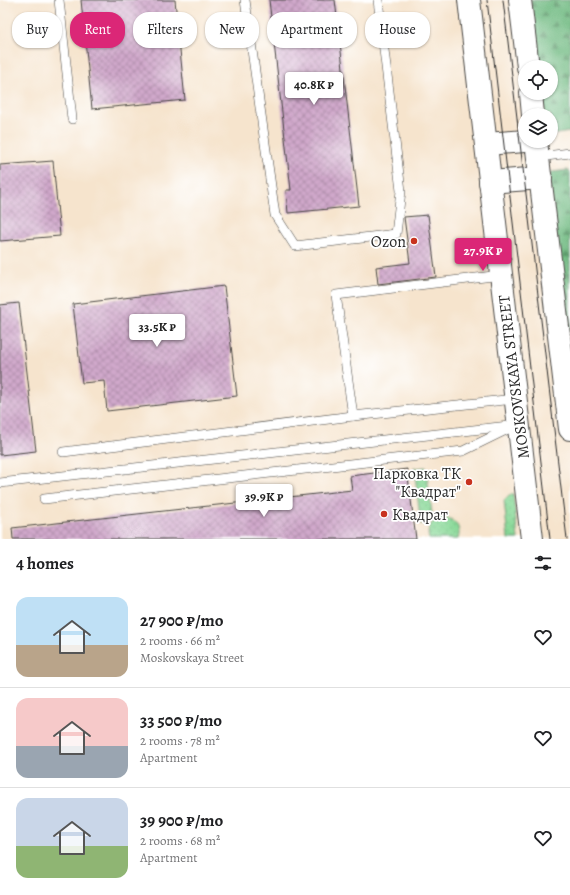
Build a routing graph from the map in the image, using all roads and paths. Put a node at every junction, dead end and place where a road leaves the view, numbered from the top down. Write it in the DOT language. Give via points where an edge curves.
graph roads {
  1 [pos="59,0"];
  2 [pos="245,0"];
  3 [pos="378,0"];
  4 [pos="469,0"];
  5 [pos="520,0"];
  6 [pos="527,60"];
  7 [pos="72,119"];
  8 [pos="486,144"];
  9 [pos="518,145"];
  10 [pos="534,148"];
  11 [pos="544,148"];
  12 [pos="570,153"];
  13 [pos="541,178"];
  14 [pos="490,182"];
  15 [pos="501,275"];
  16 [pos="515,399"];
  17 [pos="353,416"];
  18 [pos="518,425"];
  19 [pos="570,429"];
  20 [pos="64,452"];
  21 [pos="0,483"];
  22 [pos="44,499"];
  23 [pos="532,539"];
  1 -- 7 [label="lane"];
  2 -- 3 [label="lane" via="275,215 295,246 396,234 401,190"];
  4 -- 8 [label="street, MOSKOVSKAYA STREET"];
  5 -- 6 [label="street"];
  8 -- 9 [label="street"];
  8 -- 14 [label="street, MOSKOVSKAYA STREET"];
  10 -- 13 [label="street"];
  11 -- 12 [label="lane"];
  13 -- 14 [label="street"];
  13 -- 19 [label="street"];
  14 -- 15 [label="street, MOSKOVSKAYA STREET"];
  15 -- 16 [label="street, MOSKOVSKAYA STREET"];
  15 -- 17 [label="lane" via="336,295"];
  16 -- 17 [label="lane"];
  16 -- 18 [label="street, MOSKOVSKAYA STREET"];
  17 -- 20 [label="lane"];
  18 -- 21 [label="lane"];
  18 -- 22 [label="lane" via="463,451"];
  18 -- 23 [label="street, MOSKOVSKAYA STREET"];
}
